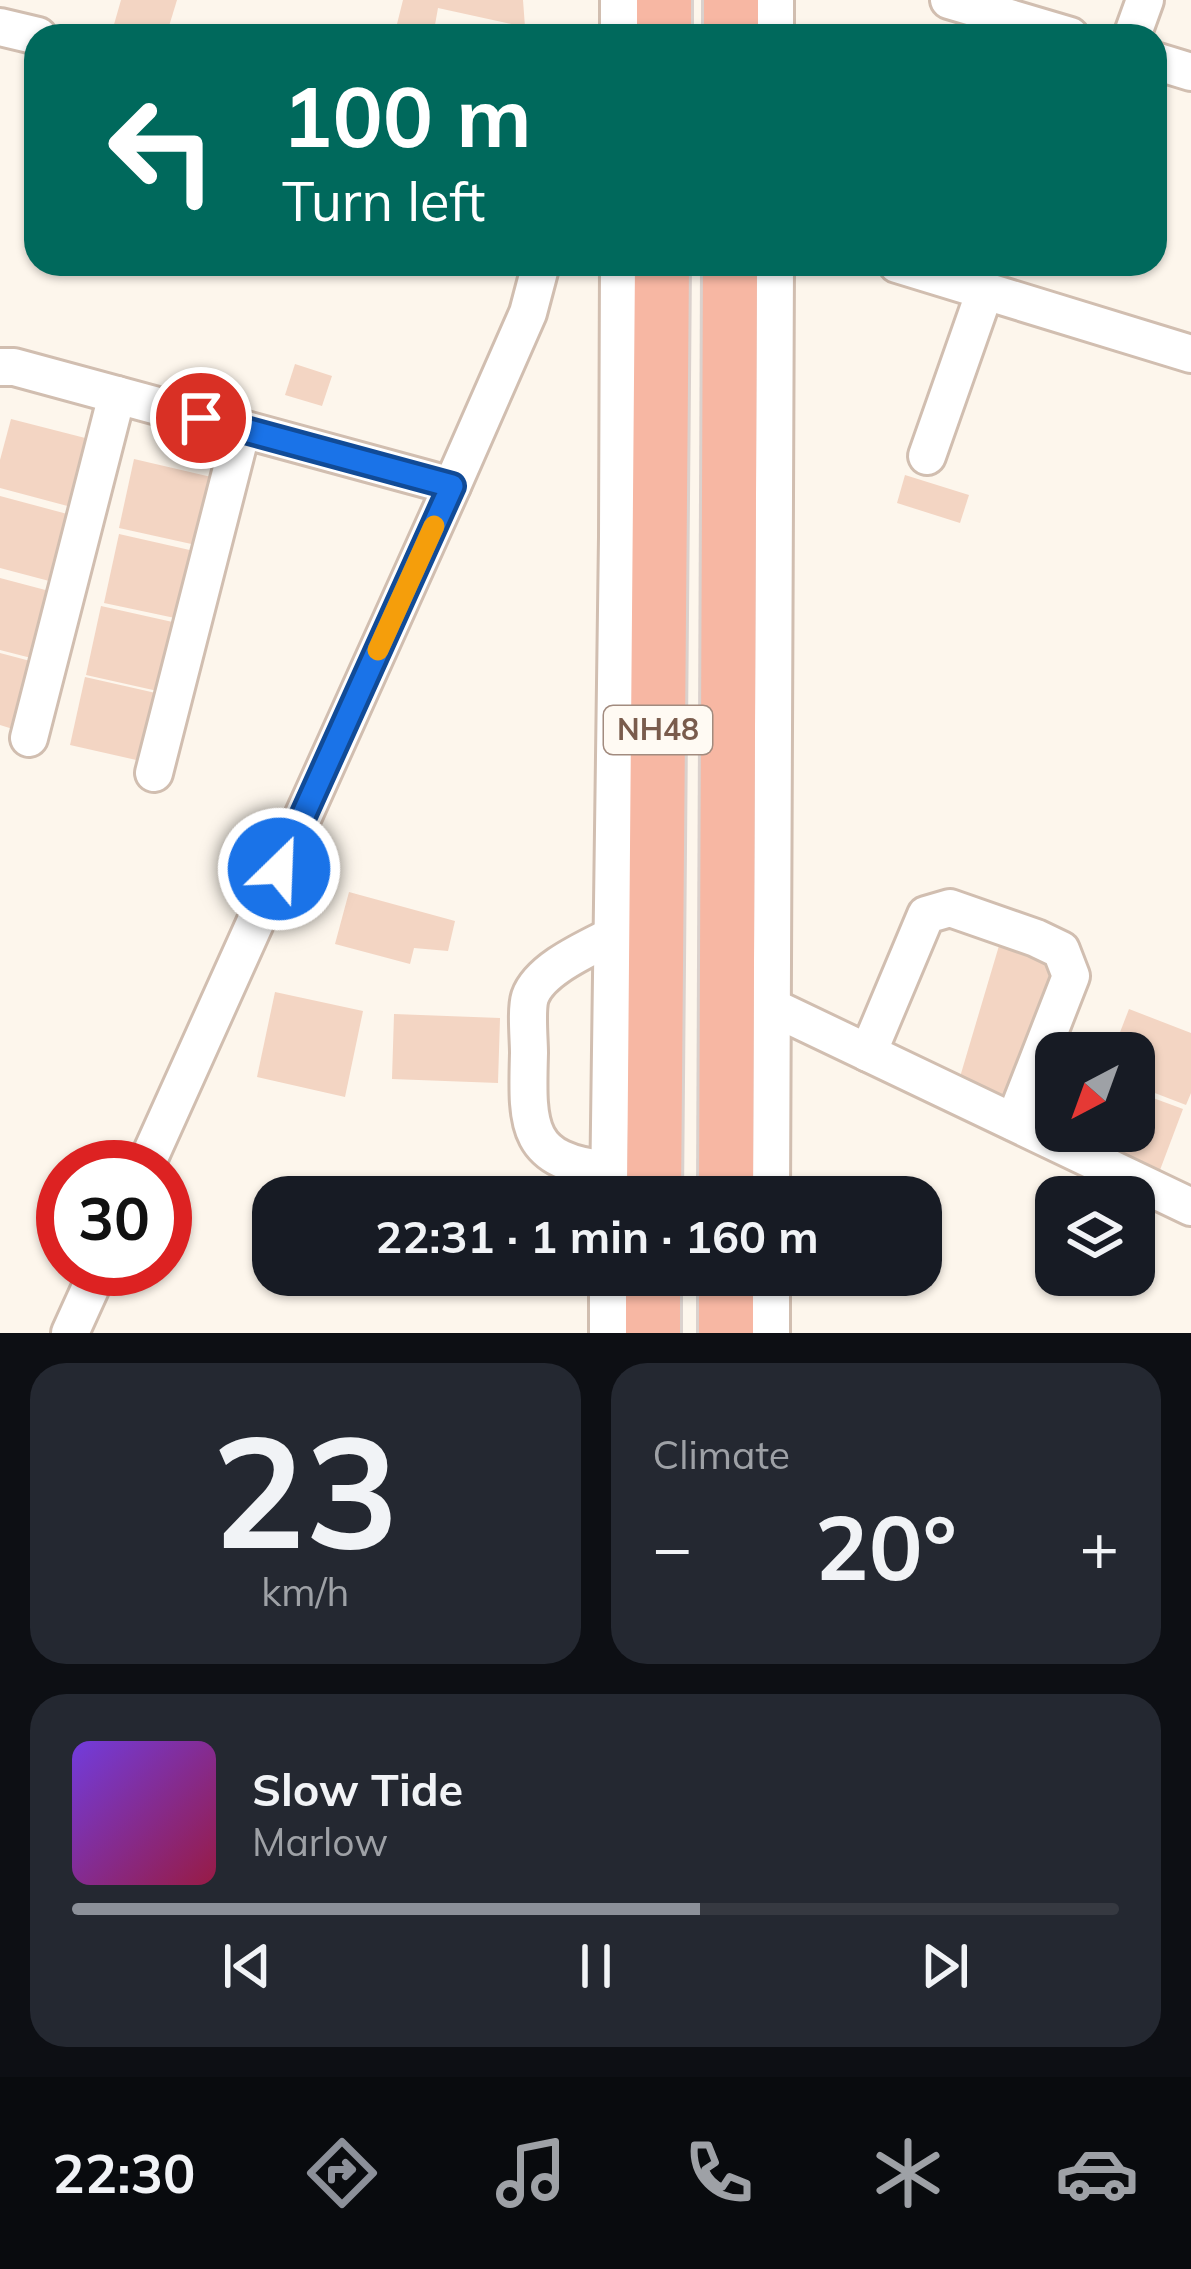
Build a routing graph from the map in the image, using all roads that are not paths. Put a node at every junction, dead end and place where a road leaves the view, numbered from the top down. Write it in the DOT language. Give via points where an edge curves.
graph roads {
  1 [pos="949,0"];
  2 [pos="1030,24"];
  3 [pos="538,276"];
  4 [pos="619,276"];
  5 [pos="662,276"];
  6 [pos="730,276"];
  7 [pos="775,276"];
  8 [pos="944,276"];
  9 [pos="985,291"];
  10 [pos="1191,354"];
  11 [pos="0,367"];
  12 [pos="117,395"];
  13 [pos="242,429"];
  14 [pos="927,457"];
  15 [pos="452,486"];
  16 [pos="29,738"];
  17 [pos="154,773"];
  18 [pos="612,936"];
  19 [pos="772,1007"];
  20 [pos="868,1053"];
  21 [pos="1014,1123"];
  22 [pos="157,1140"];
  23 [pos="597,1176"];
  24 [pos="623,1176"];
  25 [pos="624,1176"];
  26 [pos="726,1176"];
  27 [pos="771,1176"];
  28 [pos="1191,1208"];
  29 [pos="87,1296"];
  30 [pos="608,1296"];
  31 [pos="653,1296"];
  32 [pos="726,1296"];
  33 [pos="771,1296"];
  34 [pos="70,1333"];
  35 [pos="608,1333"];
  36 [pos="653,1333"];
  37 [pos="726,1333"];
  38 [pos="771,1333"];
  1 -- 2 [label="street"];
  3 -- 15 [label="street"];
  4 -- 18 [label="street"];
  5 -- 25 [label="highway, NH48"];
  6 -- 26 [label="highway, NH48"];
  7 -- 19 [label="street"];
  8 -- 9 [label="street"];
  9 -- 10 [label="street"];
  9 -- 14 [label="street"];
  11 -- 12 [label="street"];
  12 -- 13 [label="street"];
  12 -- 16 [label="street"];
  13 -- 15 [label="street"];
  13 -- 17 [label="street"];
  15 -- 22 [label="street"];
  18 -- 23 [label="street" via="564,961 530,997 532,1128 548,1152"];
  18 -- 24 [label="street"];
  19 -- 20 [label="street"];
  19 -- 27 [label="street"];
  20 -- 21 [label="street"];
  20 -- 21 [label="street" via="926,915 950,908 1036,938 1061,950 1071,976"];
  21 -- 28 [label="street"];
  29 -- 34 [label="street"];
  30 -- 35 [label="street"];
  31 -- 36 [label="highway"];
  32 -- 37 [label="highway"];
  33 -- 38 [label="street"];
}
